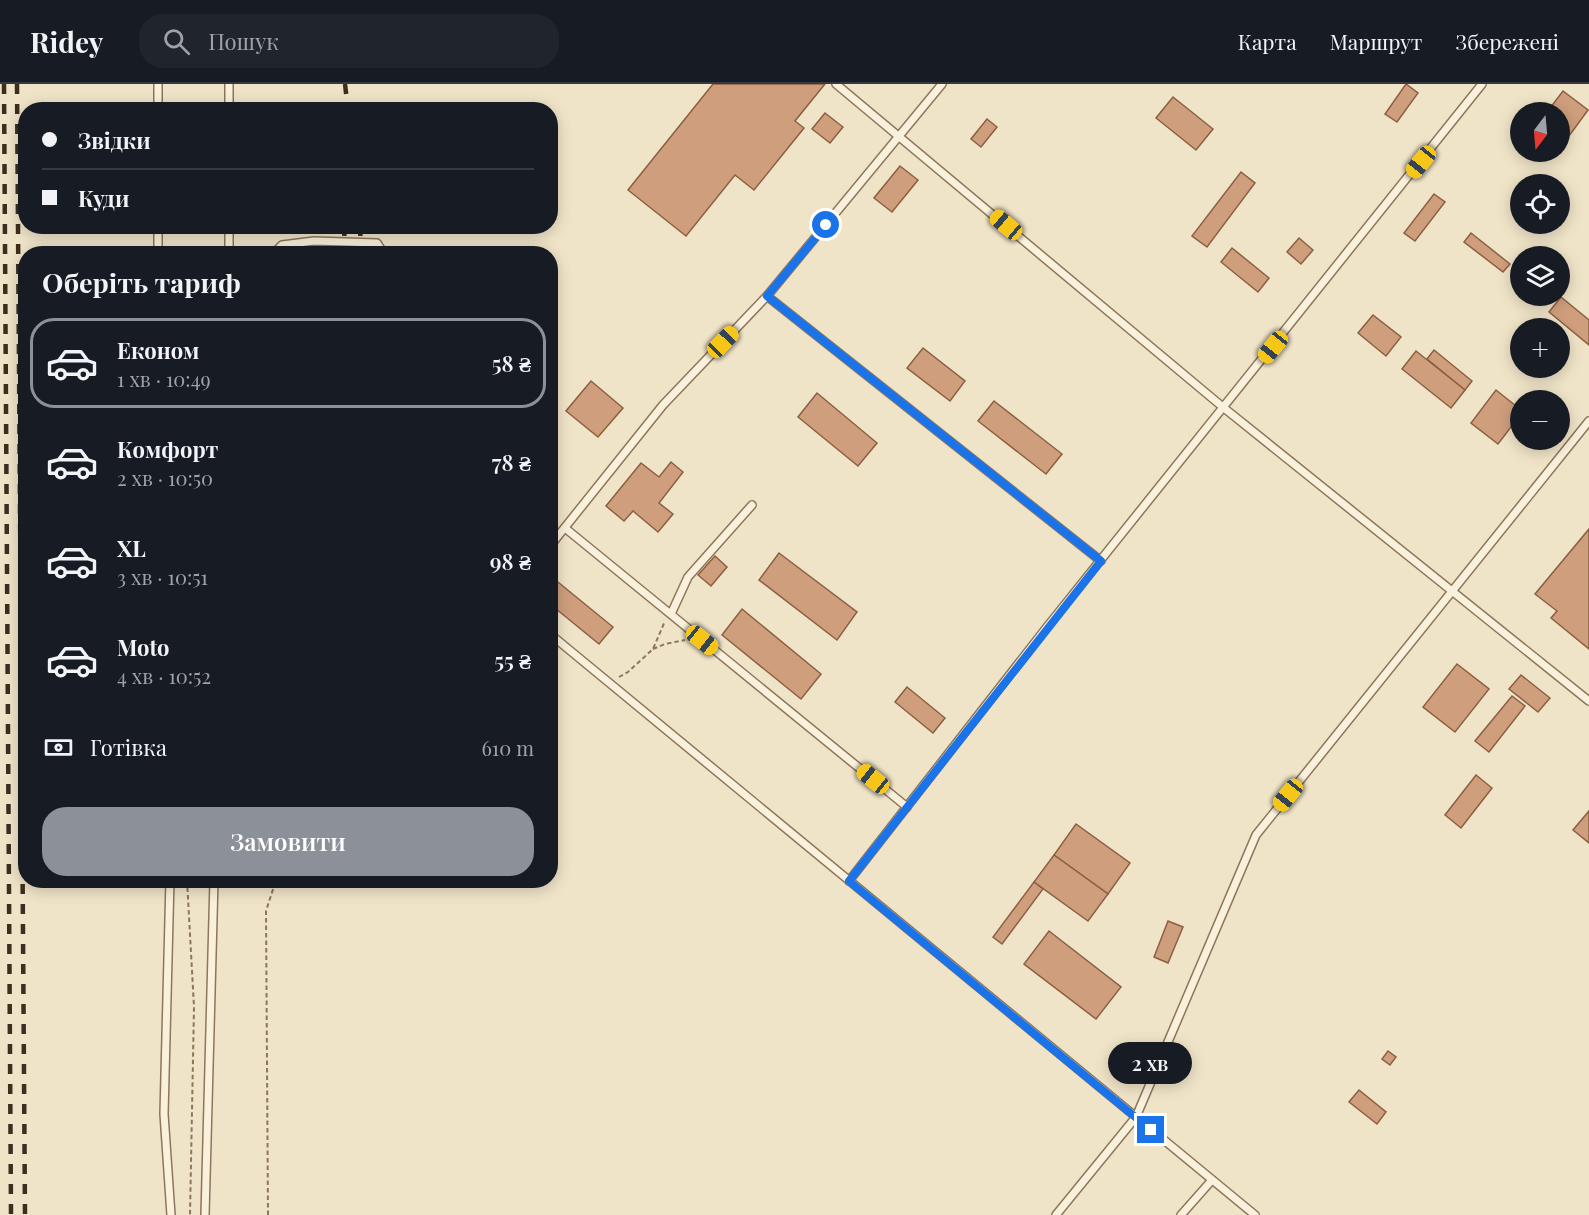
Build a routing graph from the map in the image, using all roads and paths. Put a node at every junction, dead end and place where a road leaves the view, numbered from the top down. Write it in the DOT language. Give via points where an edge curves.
graph roads {
  1 [pos="159,84"];
  2 [pos="229,84"];
  3 [pos="836,84"];
  4 [pos="942,84"];
  5 [pos="1482,84"];
  6 [pos="158,102"];
  7 [pos="229,102"];
  8 [pos="900,136"];
  9 [pos="281,246"];
  10 [pos="379,246"];
  11 [pos="767,296"];
  12 [pos="1224,408"];
  13 [pos="1589,421"];
  14 [pos="752,505"];
  15 [pos="565,528"];
  16 [pos="558,536"];
  17 [pos="1101,561"];
  18 [pos="1452,590"];
  19 [pos="670,614"];
  20 [pos="702,640"];
  21 [pos="558,641"];
  22 [pos="653,649"];
  23 [pos="609,682"];
  24 [pos="1589,701"];
  25 [pos="907,807"];
  26 [pos="849,881"];
  27 [pos="170,888"];
  28 [pos="187,888"];
  29 [pos="214,888"];
  30 [pos="273,888"];
  31 [pos="1136,1117"];
  32 [pos="1212,1180"];
  33 [pos="171,1215"];
  34 [pos="190,1215"];
  35 [pos="205,1215"];
  36 [pos="268,1215"];
  37 [pos="1056,1215"];
  38 [pos="1181,1215"];
  39 [pos="1255,1215"];
  1 -- 6 [label="lane"];
  2 -- 7 [label="lane"];
  3 -- 8 [label="lane"];
  4 -- 8 [label="lane"];
  5 -- 12 [label="lane"];
  8 -- 11 [label="lane"];
  8 -- 12 [label="lane"];
  9 -- 10 [label="lane" via="314,241"];
  11 -- 15 [label="lane" via="663,405"];
  11 -- 17 [label="lane"];
  12 -- 17 [label="lane"];
  12 -- 18 [label="lane"];
  13 -- 18 [label="lane"];
  14 -- 19 [label="lane" via="688,577"];
  15 -- 16 [label="lane"];
  15 -- 19 [label="lane"];
  17 -- 25 [label="lane"];
  18 -- 24 [label="lane"];
  18 -- 31 [label="lane" via="1256,835"];
  19 -- 20 [label="lane"];
  19 -- 22 [label="path"];
  20 -- 22 [label="path" via="684,640"];
  20 -- 25 [label="lane"];
  21 -- 23 [label="lane"];
  22 -- 23 [label="path" via="628,672"];
  23 -- 26 [label="lane"];
  25 -- 26 [label="lane"];
  26 -- 31 [label="lane"];
  27 -- 33 [label="lane" via="164,1114"];
  28 -- 34 [label="path" via="194,1007"];
  29 -- 35 [label="lane"];
  30 -- 36 [label="path" via="266,911"];
  31 -- 32 [label="lane"];
  31 -- 37 [label="lane"];
  32 -- 38 [label="lane"];
  32 -- 39 [label="lane"];
}
